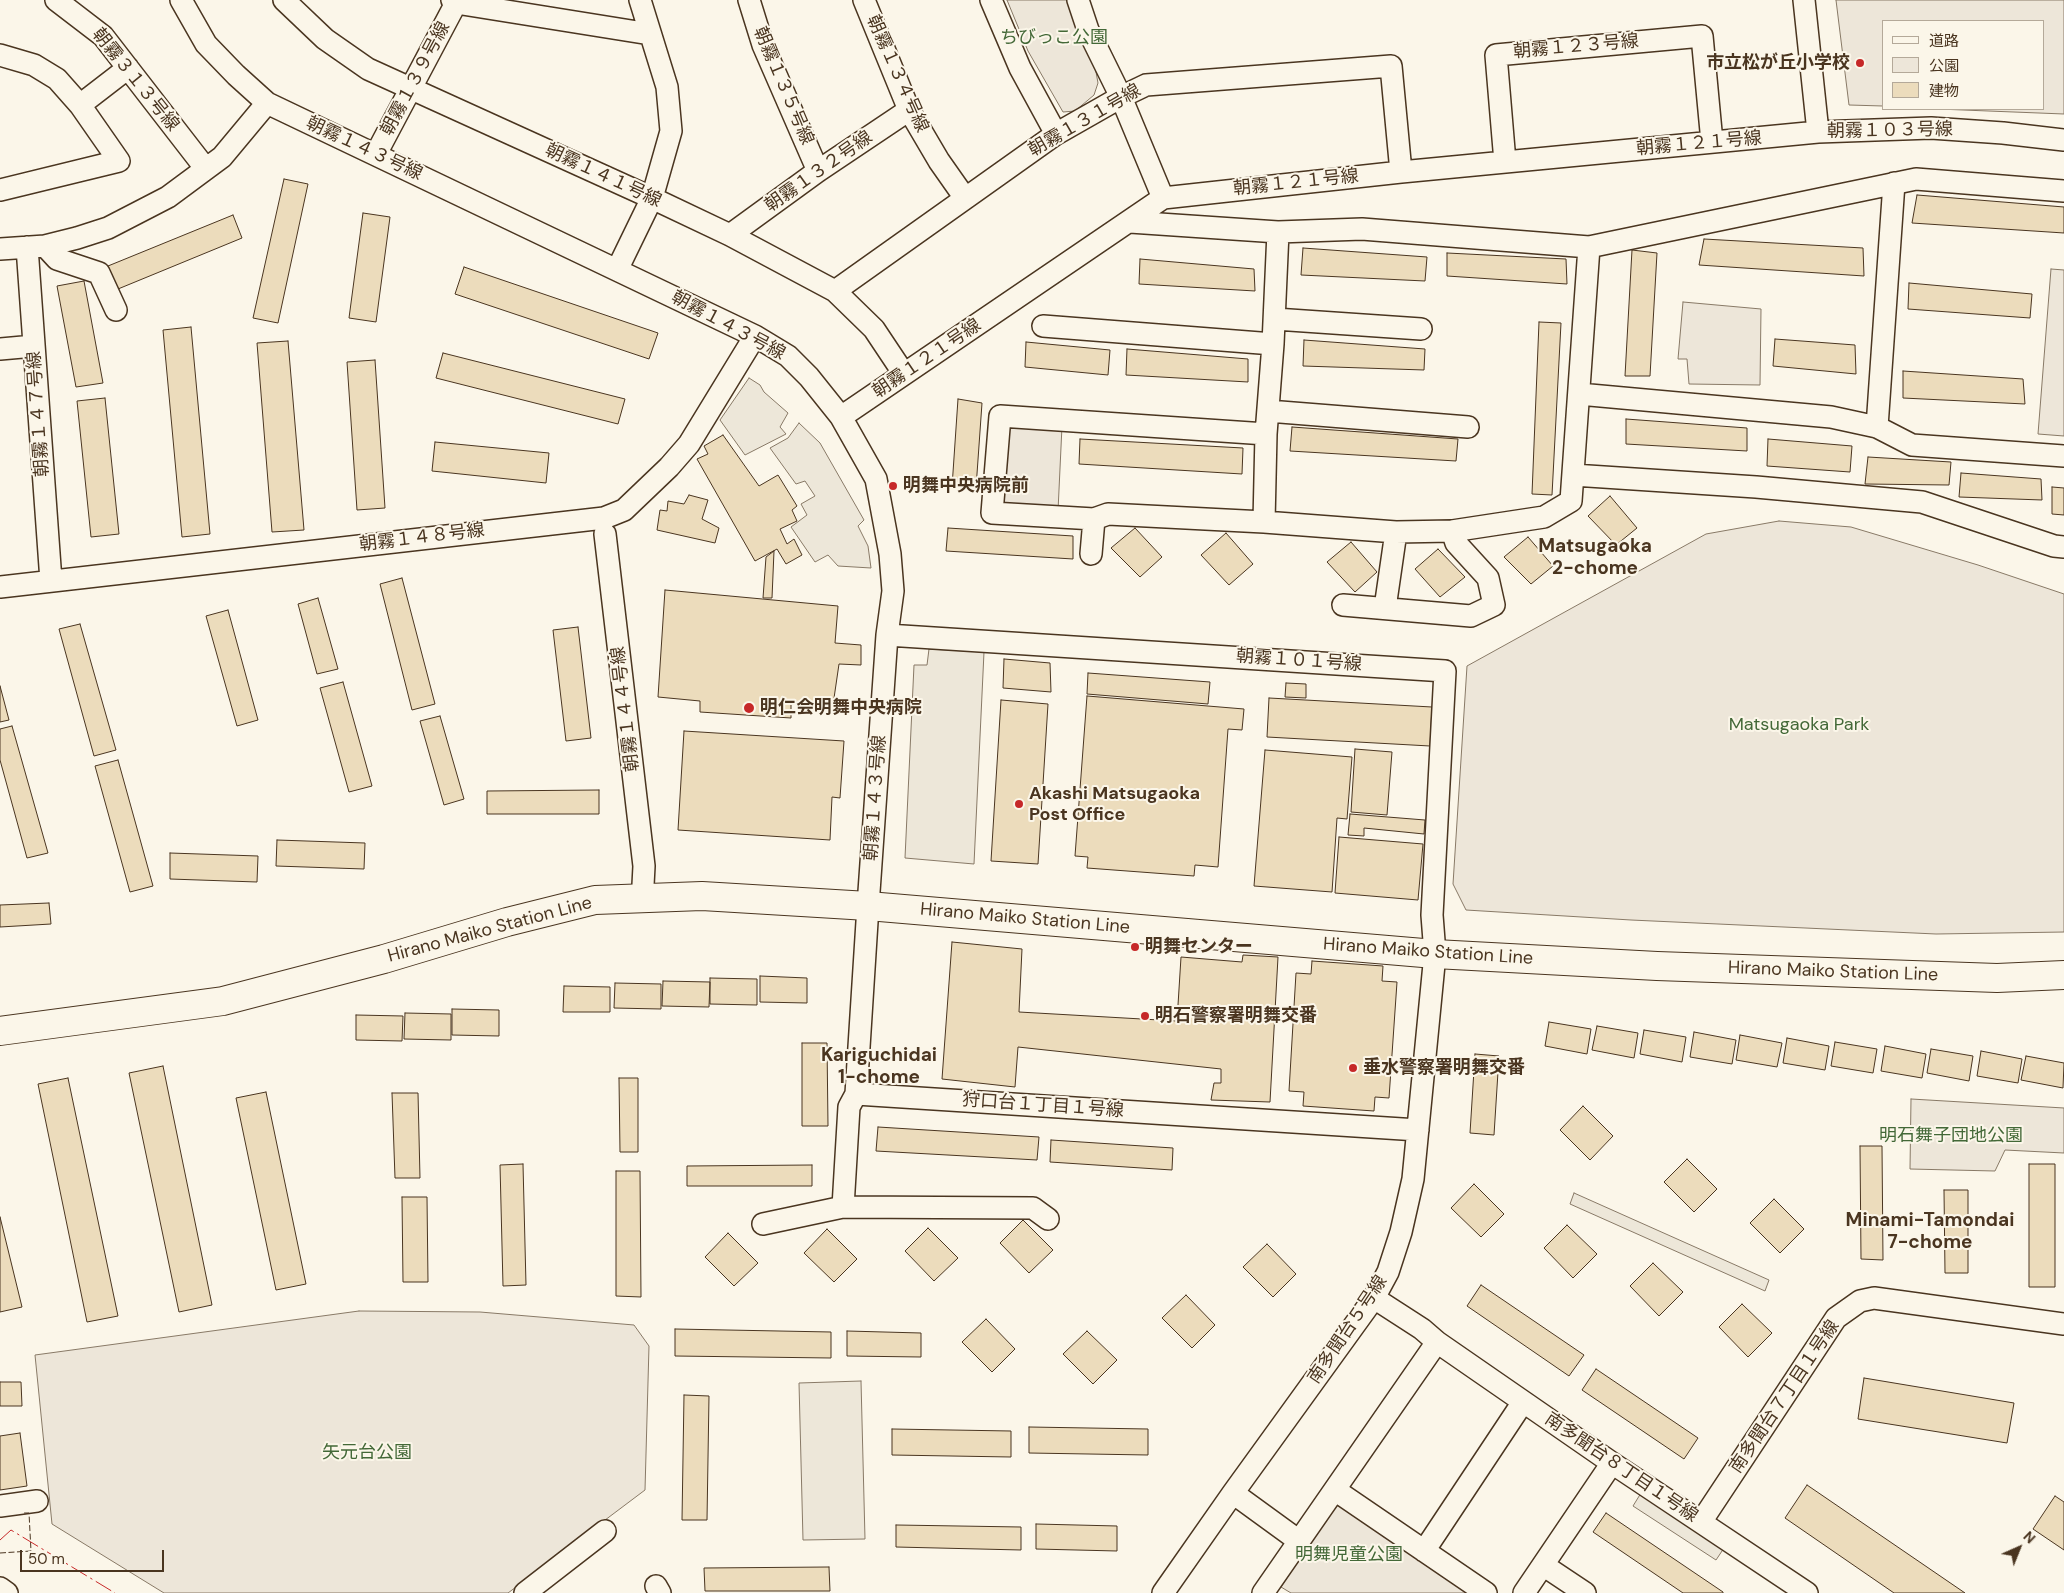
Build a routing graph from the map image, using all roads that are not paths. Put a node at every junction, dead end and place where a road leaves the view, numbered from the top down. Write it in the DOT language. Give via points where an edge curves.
graph roads {
  1 [pos="56,0"];
  2 [pos="181,0"];
  3 [pos="284,0"];
  4 [pos="640,0"];
  5 [pos="749,0"];
  6 [pos="864,0"];
  7 [pos="991,0"];
  8 [pos="1078,0"];
  9 [pos="1804,0"];
  10 [pos="454,2"];
  11 [pos="650,34"];
  12 [pos="0,54"];
  13 [pos="128,68"];
  14 [pos="412,88"];
  15 [pos="1121,97"];
  16 [pos="267,103"];
  17 [pos="80,105"];
  18 [pos="909,110"];
  19 [pos="1818,132"];
  20 [pos="1056,134"];
  21 [pos="2064,140"];
  22 [pos="1712,142"];
  23 [pos="376,154"];
  24 [pos="1505,162"];
  25 [pos="206,169"];
  26 [pos="818,171"];
  27 [pos="1402,172"];
  28 [pos="1894,183"];
  29 [pos="0,190"];
  30 [pos="2064,192"];
  31 [pos="652,198"];
  32 [pos="965,198"];
  33 [pos="1163,198"];
  34 [pos="1130,222"];
  35 [pos="1278,232"];
  36 [pos="730,235"];
  37 [pos="1589,246"];
  38 [pos="36,247"];
  39 [pos="0,249"];
  40 [pos="617,270"];
  41 [pos="835,291"];
  42 [pos="116,310"];
  43 [pos="1275,319"];
  44 [pos="1043,326"];
  45 [pos="1422,329"];
  46 [pos="755,336"];
  47 [pos="1274,344"];
  48 [pos="34,346"];
  49 [pos="0,349"];
  50 [pos="904,374"];
  51 [pos="1579,394"];
  52 [pos="1268,412"];
  53 [pos="841,418"];
  54 [pos="1468,427"];
  55 [pos="1877,427"];
  56 [pos="1266,434"];
  57 [pos="2064,456"];
  58 [pos="1573,475"];
  59 [pos="1094,519"];
  60 [pos="1264,522"];
  61 [pos="1452,531"];
  62 [pos="1396,532"];
  63 [pos="605,534"];
  64 [pos="2064,547"];
  65 [pos="1091,554"];
  66 [pos="51,581"];
  67 [pos="0,587"];
  68 [pos="1343,605"];
  69 [pos="1385,608"];
  70 [pos="887,635"];
  71 [pos="643,885"];
  72 [pos="869,898"];
  73 [pos="1434,945"];
  74 [pos="2064,961"];
  75 [pos="2064,975"];
  76 [pos="0,1015"];
  77 [pos="0,1031"];
  78 [pos="856,1094"];
  79 [pos="1418,1130"];
  80 [pos="843,1207"];
  81 [pos="1048,1219"];
  82 [pos="763,1224"];
  83 [pos="1374,1298"];
  84 [pos="2064,1324"];
  85 [pos="1437,1342"];
  86 [pos="1523,1402"];
  87 [pos="1612,1463"];
  88 [pos="1335,1490"];
  89 [pos="1233,1493"];
  90 [pos="37,1501"];
  91 [pos="0,1506"];
  92 [pos="1701,1522"];
  93 [pos="605,1531"];
  94 [pos="1299,1541"];
  95 [pos="1424,1551"];
  96 [pos="1543,1565"];
  97 [pos="0,1588"];
  98 [pos="1270,1591"];
  99 [pos="7,1593"];
  100 [pos="525,1593"];
  101 [pos="1163,1593"];
  102 [pos="1486,1593"];
  103 [pos="1524,1593"];
  104 [pos="1585,1593"];
  105 [pos="1807,1593"];
  1 -- 13 [label="street, 朝霧３１３号線" via="103,36"];
  2 -- 16 [label="street, 朝霧１４３号線" via="206,44"];
  3 -- 14 [label="street, 朝霧１４１号線" via="325,39 368,68"];
  4 -- 11 [label="street"];
  5 -- 26 [label="street, 朝霧１３５号線" via="763,45"];
  6 -- 18 [label="street, 朝霧１３４号線"];
  7 -- 20 [label="street" via="1020,68"];
  8 -- 15 [label="street" via="1088,30"];
  9 -- 19 [label="street, 朝霧１０３号線"];
  10 -- 11 [label="street"];
  10 -- 14 [label="street, 朝霧１３９号線"];
  11 -- 31 [label="street" via="667,87 671,131"];
  12 -- 17 [label="street" via="34,65 56,79"];
  13 -- 17 [label="street"];
  13 -- 25 [label="street, 朝霧３１３号線"];
  14 -- 23 [label="street, 朝霧１３９号線"];
  14 -- 31 [label="street, 朝霧１４１号線"];
  15 -- 20 [label="street, 朝霧１３１号線"];
  15 -- 27 [label="street, 朝霧１３１号線" via="1146,86 1286,65 1391,66"];
  15 -- 33 [label="street"];
  16 -- 23 [label="street, 朝霧１４３号線"];
  16 -- 25 [label="street" via="222,157"];
  17 -- 29 [label="street" via="118,161"];
  18 -- 26 [label="street, 朝霧１３２号線"];
  18 -- 32 [label="street, 朝霧１３４号線"];
  19 -- 21 [label="street, 朝霧１０３号線" via="1931,128"];
  19 -- 22 [label="street, 朝霧１２１号線"];
  20 -- 32 [label="street, 朝霧１３１号線"];
  22 -- 24 [label="street, 朝霧１２１号線"];
  22 -- 24 [label="street, 朝霧１２３号線" via="1702,36 1496,55"];
  23 -- 40 [label="street, 朝霧１４３号線"];
  24 -- 27 [label="street, 朝霧１２１号線"];
  25 -- 38 [label="street" via="168,197 108,228"];
  26 -- 36 [label="street, 朝霧１３２号線"];
  27 -- 33 [label="street, 朝霧１２１号線"];
  28 -- 30 [label="street" via="1916,179"];
  28 -- 37 [label="street"];
  28 -- 55 [label="street"];
  31 -- 36 [label="street, 朝霧１４１号線"];
  31 -- 40 [label="street"];
  32 -- 41 [label="street, 朝霧１３１号線"];
  33 -- 34 [label="street, 朝霧１２１号線"];
  34 -- 35 [label="street"];
  34 -- 50 [label="street, 朝霧１２１号線"];
  35 -- 37 [label="street" via="1362,229"];
  35 -- 43 [label="street"];
  36 -- 41 [label="street, 朝霧１４１号線"];
  37 -- 51 [label="street"];
  38 -- 39 [label="street"];
  38 -- 42 [label="street" via="57,259 99,273"];
  38 -- 48 [label="street, 朝霧１４７号線"];
  40 -- 46 [label="street, 朝霧１４３号線"];
  41 -- 50 [label="street, 朝霧１４１号線" via="874,329"];
  43 -- 45 [label="street"];
  43 -- 47 [label="street"];
  44 -- 47 [label="street"];
  46 -- 53 [label="street, 朝霧１４３号線" via="788,356"];
  46 -- 66 [label="street, 朝霧１４８号線" via="689,444 624,510 604,518"];
  47 -- 52 [label="street"];
  48 -- 49 [label="street"];
  48 -- 66 [label="street, 朝霧１４７号線"];
  50 -- 53 [label="street, 朝霧１２１号線"];
  51 -- 55 [label="street" via="1831,418"];
  51 -- 58 [label="street"];
  52 -- 54 [label="street"];
  52 -- 56 [label="street"];
  53 -- 70 [label="street, 朝霧１４３号線" via="876,479 890,554 893,591"];
  55 -- 57 [label="street" via="1912,445"];
  56 -- 59 [label="street" via="1000,416 992,513"];
  56 -- 60 [label="street"];
  58 -- 61 [label="street" via="1571,501 1544,517"];
  58 -- 64 [label="street" via="1922,502"];
  59 -- 60 [label="street" via="1108,514"];
  59 -- 65 [label="street"];
  60 -- 62 [label="street"];
  61 -- 62 [label="street"];
  61 -- 69 [label="street" via="1456,543 1488,578 1494,605 1471,616"];
  62 -- 69 [label="street"];
  63 -- 71 [label="street, 朝霧１４４号線" via="644,866"];
  66 -- 67 [label="street, 朝霧１４８号線"];
  68 -- 69 [label="street"];
  70 -- 72 [label="street, 朝霧１４３号線"];
  70 -- 73 [label="street, 朝霧１０１号線" via="1445,671 1432,914"];
  71 -- 72 [label="main road, Hirano Maiko Station Line" via="813,886"];
  71 -- 76 [label="main road, Hirano Maiko Station Line" via="573,893 251,977 82,1008"];
  72 -- 73 [label="main road, Hirano Maiko Station Line"];
  72 -- 77 [label="main road, Hirano Maiko Station Line" via="702,896 595,900 223,1001"];
  72 -- 78 [label="street"];
  73 -- 74 [label="main road, Hirano Maiko Station Line" via="1954,964"];
  73 -- 75 [label="main road, Hirano Maiko Station Line" via="1657,966 1977,977"];
  73 -- 79 [label="street, 南多聞台５号線"];
  78 -- 79 [label="street, 狩口台１丁目１号線"];
  78 -- 80 [label="street" via="849,1107"];
  79 -- 83 [label="street, 南多聞台５号線" via="1413,1180 1401,1232 1388,1272"];
  80 -- 81 [label="street" via="1033,1208"];
  80 -- 82 [label="street"];
  83 -- 85 [label="street, 南多聞台８丁目１号線"];
  83 -- 89 [label="street, 南多聞台５号線"];
  84 -- 92 [label="street, 南多聞台７丁目１号線" via="1874,1298 1860,1301 1836,1318"];
  85 -- 86 [label="street, 南多聞台８丁目１号線"];
  85 -- 88 [label="street"];
  86 -- 87 [label="street, 南多聞台８丁目１号線"];
  86 -- 95 [label="street"];
  87 -- 92 [label="street, 南多聞台８丁目１号線"];
  87 -- 96 [label="street"];
  88 -- 94 [label="street"];
  88 -- 95 [label="street"];
  89 -- 94 [label="street"];
  89 -- 101 [label="street, 南多聞台５号線"];
  90 -- 91 [label="street"];
  92 -- 105 [label="street, 南多聞台８丁目１号線"];
  93 -- 100 [label="street"];
  94 -- 98 [label="street"];
  95 -- 102 [label="street"];
  96 -- 103 [label="street"];
  96 -- 104 [label="street"];
  97 -- 99 [label="street"];
}
